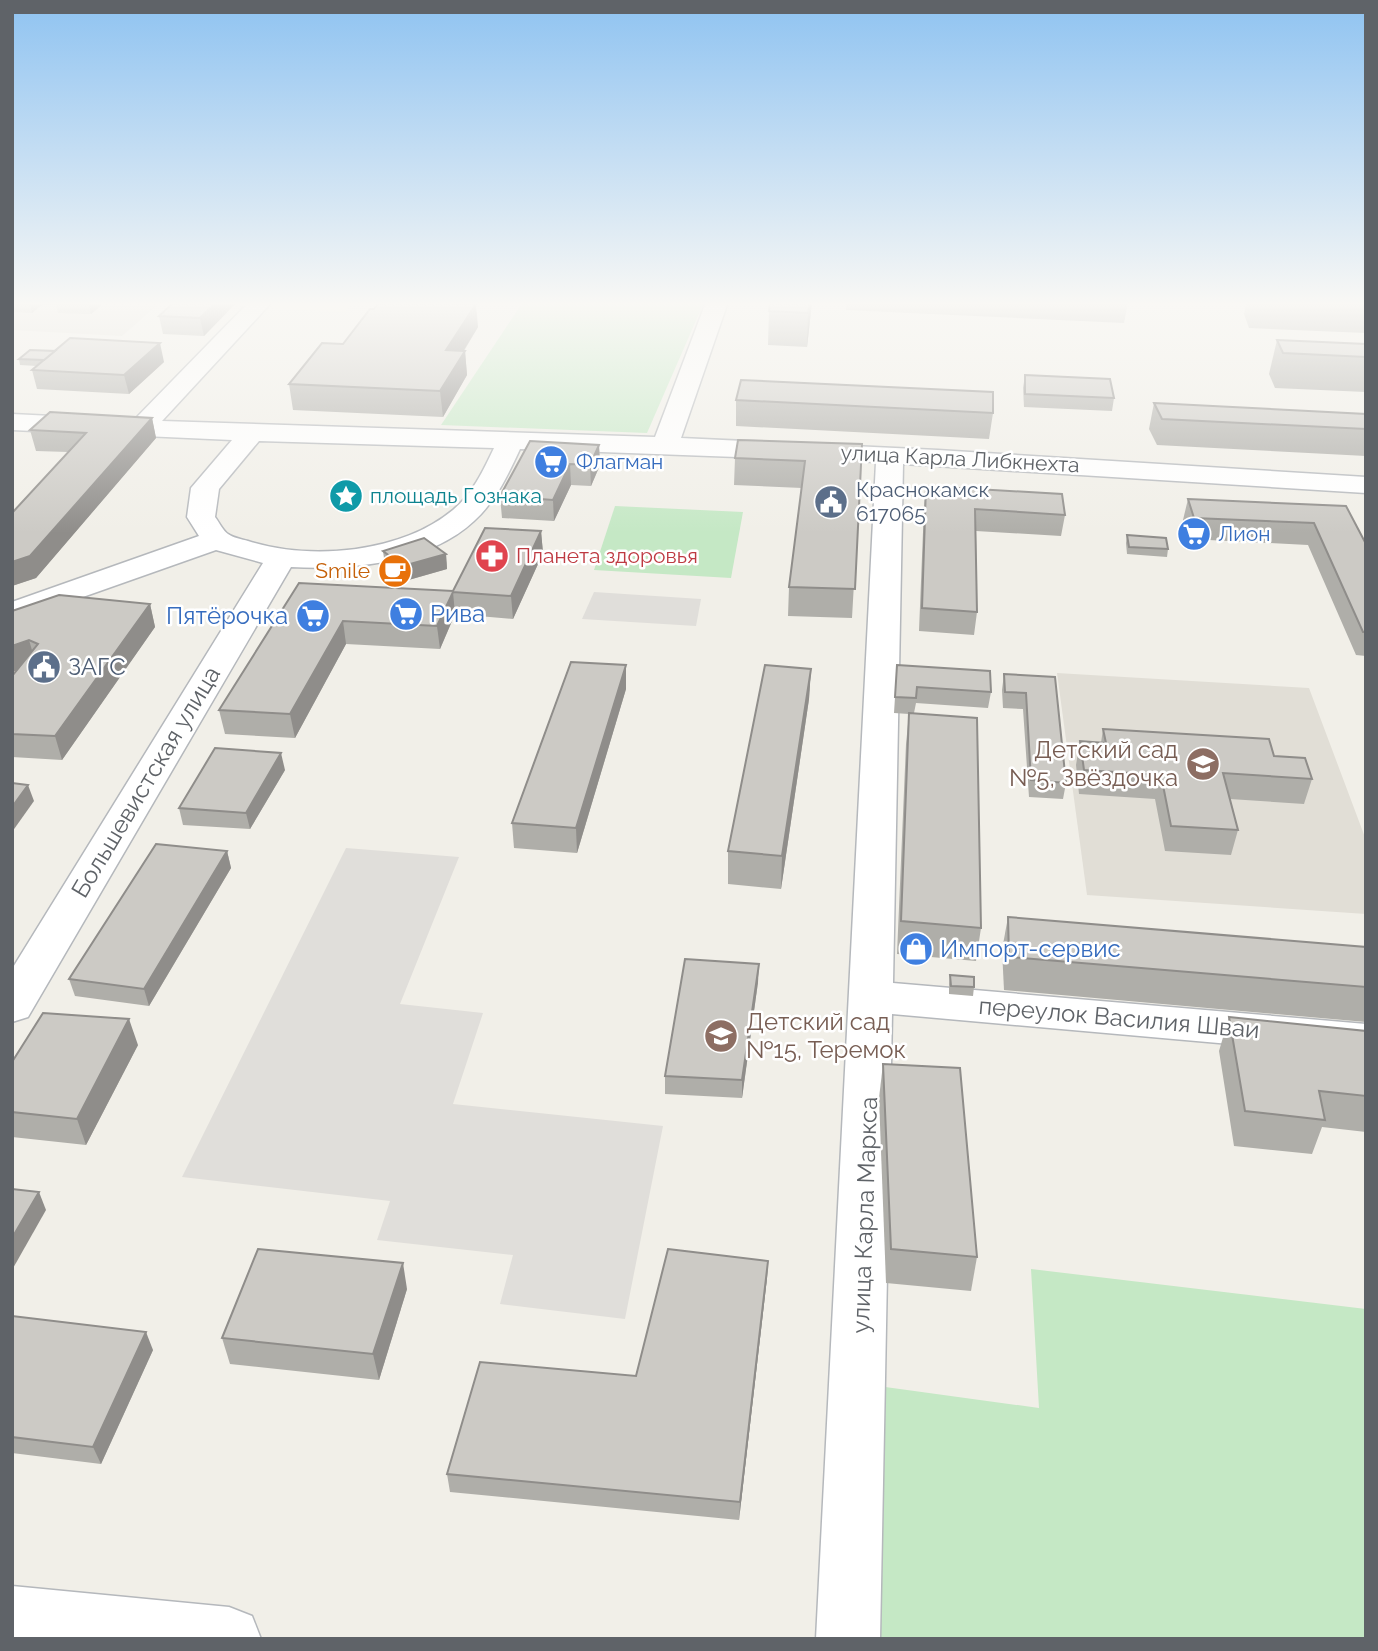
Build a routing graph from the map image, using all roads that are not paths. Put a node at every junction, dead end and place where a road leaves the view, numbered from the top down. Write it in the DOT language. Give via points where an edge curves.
graph roads {
  1 [pos="188,379"];
  2 [pos="690,379"];
  3 [pos="12,422"];
  4 [pos="141,428"];
  5 [pos="252,433"];
  6 [pos="511,441"];
  7 [pos="666,443"];
  8 [pos="890,456"];
  9 [pos="1366,485"];
  10 [pos="216,540"];
  11 [pos="281,558"];
  12 [pos="12,613"];
  13 [pos="873,996"];
  14 [pos="12,1006"];
  15 [pos="1366,1040"];
  16 [pos="12,1618"];
  17 [pos="229,1639"];
  18 [pos="848,1639"];
  1 -- 4 [label="street"];
  2 -- 7 [label="street"];
  3 -- 4 [label="street"];
  4 -- 5 [label="street"];
  5 -- 6 [label="street, улица Карла Либкнехта"];
  5 -- 10 [label="street" via="205,488 201,517"];
  6 -- 7 [label="street, улица Карла Либкнехта"];
  6 -- 11 [label="street" via="480,498 440,531 389,551 345,559"];
  7 -- 8 [label="street, улица Карла Либкнехта"];
  8 -- 9 [label="street, улица Карла Либкнехта"];
  8 -- 13 [label="street, улица Карла Маркса"];
  10 -- 11 [label="street"];
  10 -- 12 [label="street"];
  11 -- 14 [label="street, Большевистская улица"];
  13 -- 15 [label="street, переулок Василия Шваи"];
  13 -- 18 [label="street, улица Карла Маркса"];
  16 -- 17 [label="street"];
}
